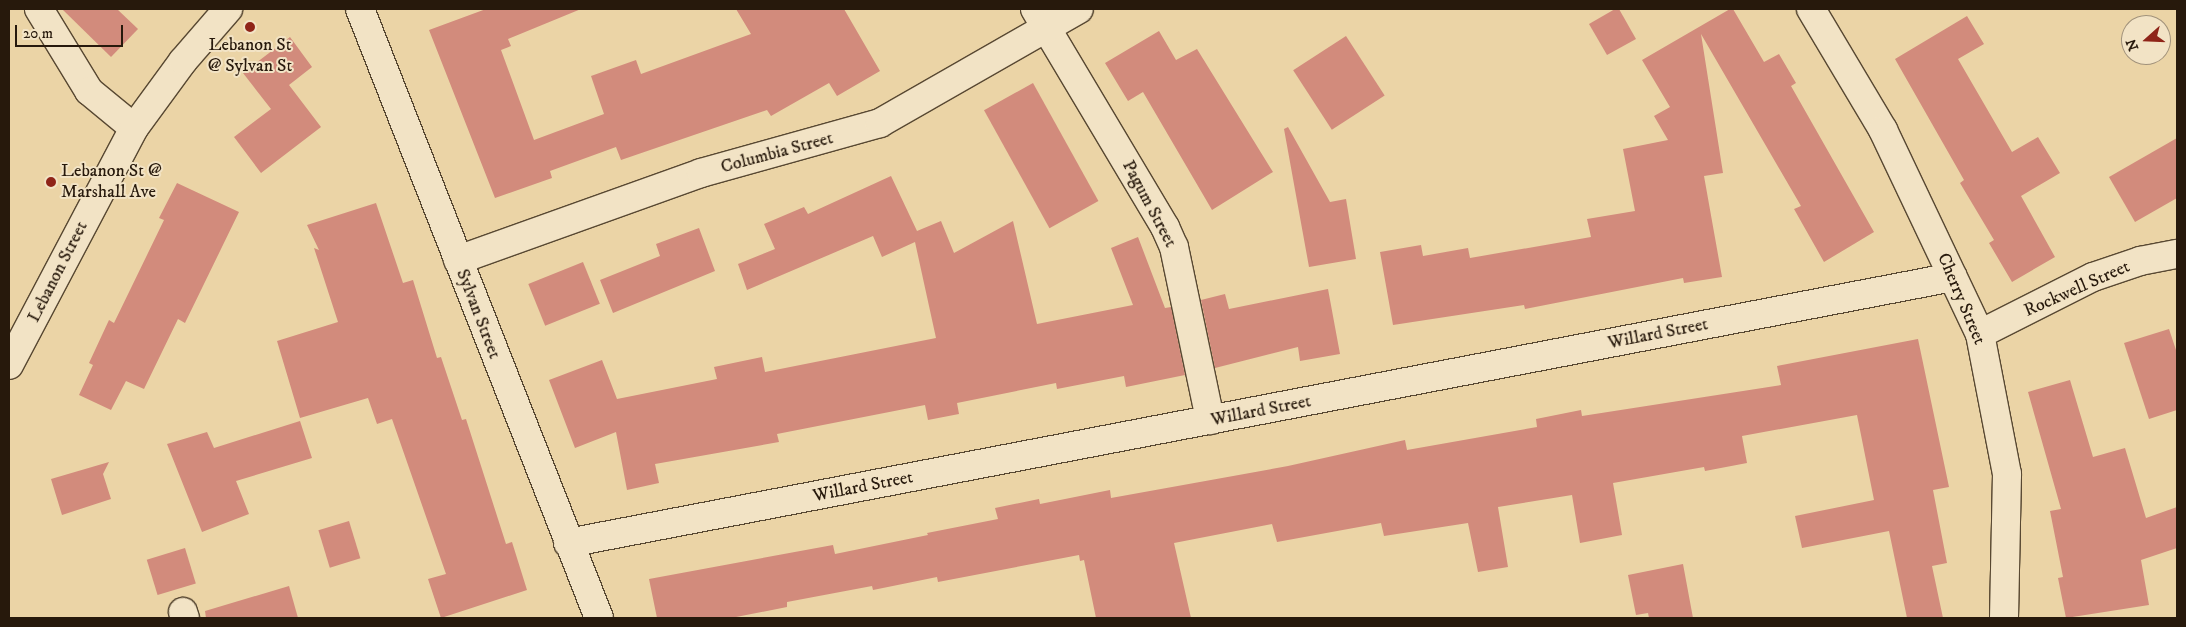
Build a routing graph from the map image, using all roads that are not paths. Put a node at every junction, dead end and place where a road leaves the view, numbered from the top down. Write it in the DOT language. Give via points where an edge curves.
graph roads {
  1 [pos="39,9"];
  2 [pos="228,9"];
  3 [pos="360,9"];
  4 [pos="1079,9"];
  5 [pos="1811,9"];
  6 [pos="1041,18"];
  7 [pos="134,128"];
  8 [pos="2177,254"];
  9 [pos="458,260"];
  10 [pos="1953,277"];
  11 [pos="1980,334"];
  12 [pos="9,365"];
  13 [pos="1210,420"];
  14 [pos="568,543"];
  15 [pos="599,618"];
  16 [pos="2004,618"];
  1 -- 7 [label="street" via="89,91"];
  2 -- 7 [label="street, Lebanon Street" via="183,61"];
  3 -- 9 [label="street, Sylvan Street"];
  4 -- 6 [label="street, Columbia Street"];
  5 -- 10 [label="street, Cherry Street" via="1883,130"];
  6 -- 9 [label="street, Columbia Street" via="880,123 701,174"];
  6 -- 13 [label="street, Pagum Street" via="1171,240"];
  7 -- 12 [label="street, Lebanon Street"];
  8 -- 11 [label="street, Rockwell Street" via="2140,261 2093,277"];
  9 -- 14 [label="street, Sylvan Street"];
  10 -- 11 [label="street, Cherry Street"];
  10 -- 13 [label="street, Willard Street"];
  11 -- 16 [label="street, Cherry Street" via="2008,474"];
  13 -- 14 [label="street, Willard Street"];
  14 -- 15 [label="street, Sylvan Street"];
}
